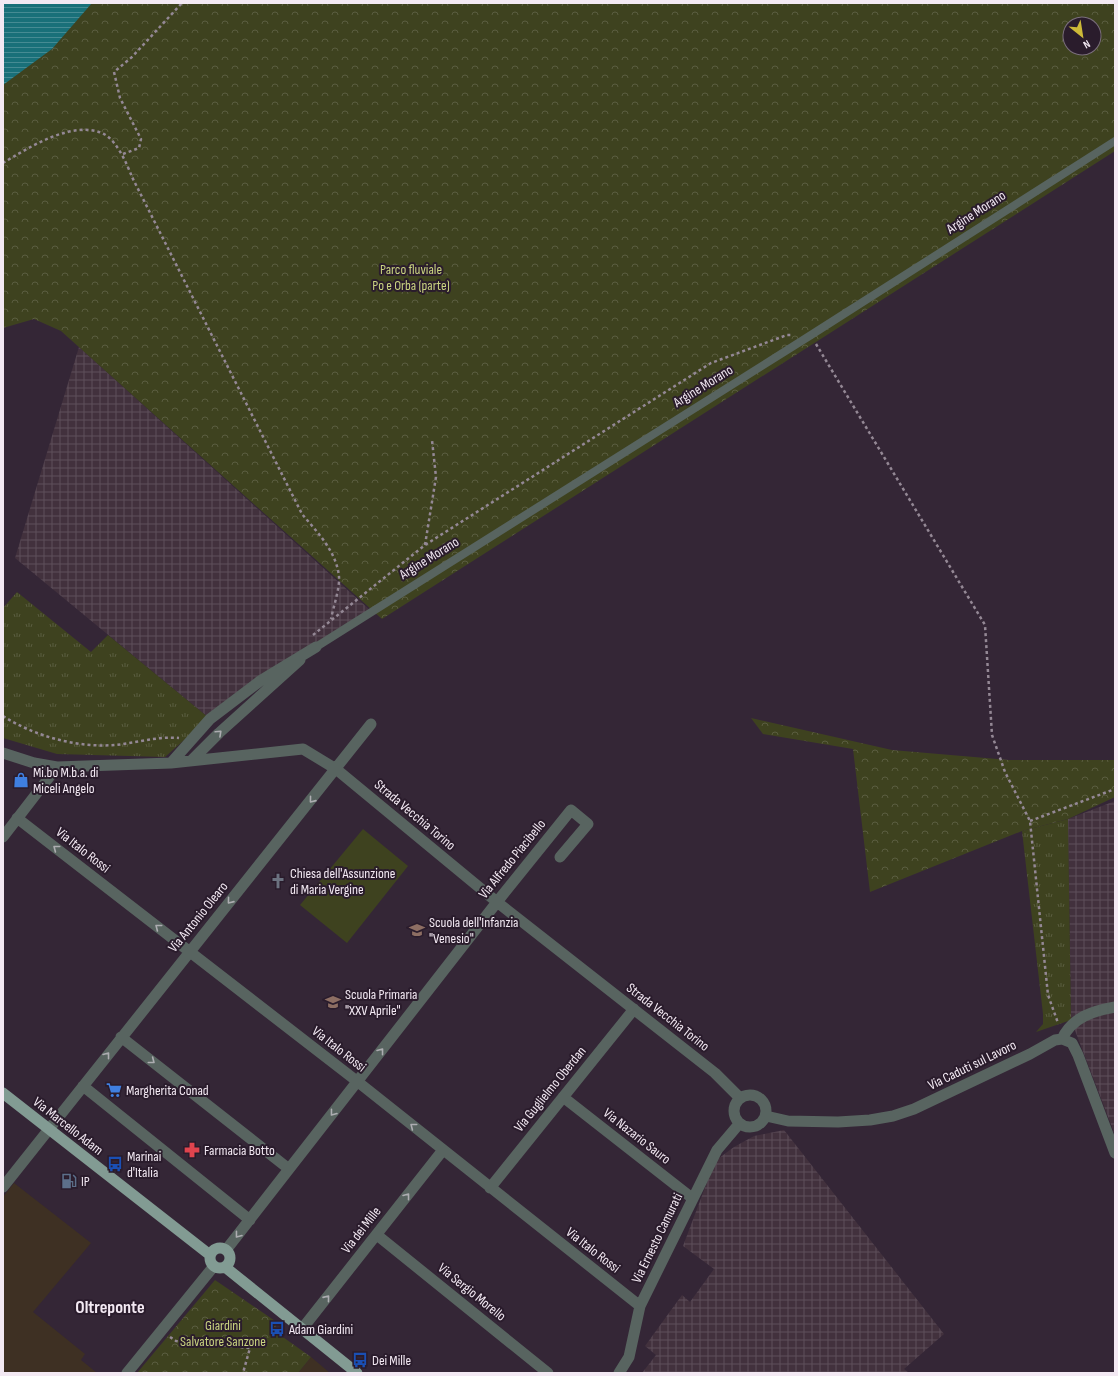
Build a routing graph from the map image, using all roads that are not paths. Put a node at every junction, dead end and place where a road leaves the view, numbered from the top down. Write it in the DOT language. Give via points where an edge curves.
graph roads {
  1 [pos="1115,141"];
  2 [pos="316,647"];
  3 [pos="306,654"];
  4 [pos="371,724"];
  5 [pos="3,753"];
  6 [pos="192,760"];
  7 [pos="171,763"];
  8 [pos="57,767"];
  9 [pos="336,769"];
  10 [pos="18,818"];
  11 [pos="3,837"];
  12 [pos="560,857"];
  13 [pos="497,902"];
  14 [pos="189,951"];
  15 [pos="1115,1007"];
  16 [pos="634,1009"];
  17 [pos="121,1037"];
  18 [pos="1062,1039"];
  19 [pos="358,1082"];
  20 [pos="83,1086"];
  21 [pos="3,1093"];
  22 [pos="563,1097"];
  23 [pos="740,1098"];
  24 [pos="766,1116"];
  25 [pos="739,1124"];
  26 [pos="48,1129"];
  27 [pos="443,1150"];
  28 [pos="1115,1153"];
  29 [pos="289,1169"];
  30 [pos="3,1187"];
  31 [pos="490,1188"];
  32 [pos="692,1198"];
  33 [pos="250,1220"];
  34 [pos="377,1235"];
  35 [pos="226,1250"];
  36 [pos="210,1255"];
  37 [pos="220,1266"];
  38 [pos="640,1306"];
  39 [pos="302,1329"];
  40 [pos="128,1373"];
  41 [pos="357,1373"];
  42 [pos="548,1373"];
  43 [pos="619,1373"];
  1 -- 2 [label="lane, Argine Morano"];
  2 -- 3 [label="street, Argine Morano"];
  6 -- 3 [label="street, Argine Morano, one-way"];
  3 -- 7 [label="street, Argine Morano" via="260,680 210,719"];
  4 -- 9 [label="street, Via Antonio Olearo"];
  5 -- 8 [label="street, Strada Vecchia Torino"];
  6 -- 7 [label="street, Strada Vecchia Torino"];
  6 -- 9 [label="street, Strada Vecchia Torino" via="303,749"];
  7 -- 8 [label="street, Strada Vecchia Torino"];
  8 -- 10 [label="street"];
  9 -- 13 [label="street, Strada Vecchia Torino"];
  9 -- 14 [label="street, Via Antonio Olearo, one-way"];
  10 -- 11 [label="street"];
  14 -- 10 [label="street, Via Italo Rossi, one-way"];
  12 -- 13 [label="street, Via Alfredo Piacibello" via="588,824 571,810"];
  13 -- 16 [label="street, Strada Vecchia Torino"];
  19 -- 13 [label="street, Via Alfredo Piacibello, one-way"];
  14 -- 17 [label="street, Via Antonio Olearo"];
  14 -- 19 [label="street, Via Italo Rossi"];
  15 -- 18 [label="street" via="1074,1021"];
  16 -- 22 [label="street, Via Guglielmo Oberdan"];
  16 -- 23 [label="street, Strada Vecchia Torino" via="715,1073"];
  20 -- 17 [label="street, Via Antonio Olearo, one-way"];
  17 -- 29 [label="street, one-way"];
  18 -- 24 [label="street, Via Caduti sul Lavoro" via="1050,1042 914,1109 893,1116 838,1122 788,1121"];
  18 -- 28 [label="street" via="1072,1043 1078,1055"];
  27 -- 19 [label="street, Via Italo Rossi, one-way"];
  19 -- 29 [label="street, Via Alfredo Piacibello, one-way"];
  20 -- 26 [label="street, Via Antonio Olearo"];
  20 -- 33 [label="street"];
  21 -- 26 [label="main road, Via Marcello Adam"];
  22 -- 31 [label="street, Via Guglielmo Oberdan"];
  22 -- 32 [label="street, Via Nazario Sauro"];
  23 -- 24 [label="street" via="749,1094 759,1097 765,1105"];
  23 -- 25 [label="street" via="733,1111"];
  24 -- 25 [label="street" via="754,1127"];
  25 -- 32 [label="street, Via Ernesto Camurati" via="717,1150"];
  26 -- 30 [label="street, Via Antonio Olearo"];
  26 -- 36 [label="main road, Via Marcello Adam"];
  27 -- 31 [label="street, Via Italo Rossi"];
  34 -- 27 [label="street, Via dei Mille, one-way"];
  29 -- 33 [label="street, Via Alfredo Piacibello"];
  31 -- 38 [label="street, Via Italo Rossi"];
  32 -- 38 [label="street, Via Ernesto Camurati"];
  33 -- 35 [label="street, Via Alfredo Piacibello, one-way"];
  39 -- 34 [label="street, Via dei Mille, one-way"];
  34 -- 42 [label="street, Via Sergio Morello"];
  35 -- 36 [label="main road" via="217,1248"];
  35 -- 37 [label="main road" via="230,1259"];
  36 -- 37 [label="main road" via="210,1261"];
  37 -- 39 [label="main road"];
  37 -- 40 [label="street" via="162,1330"];
  38 -- 43 [label="street, Via Ernesto Camurati" via="629,1357"];
  39 -- 41 [label="main road"];
}
